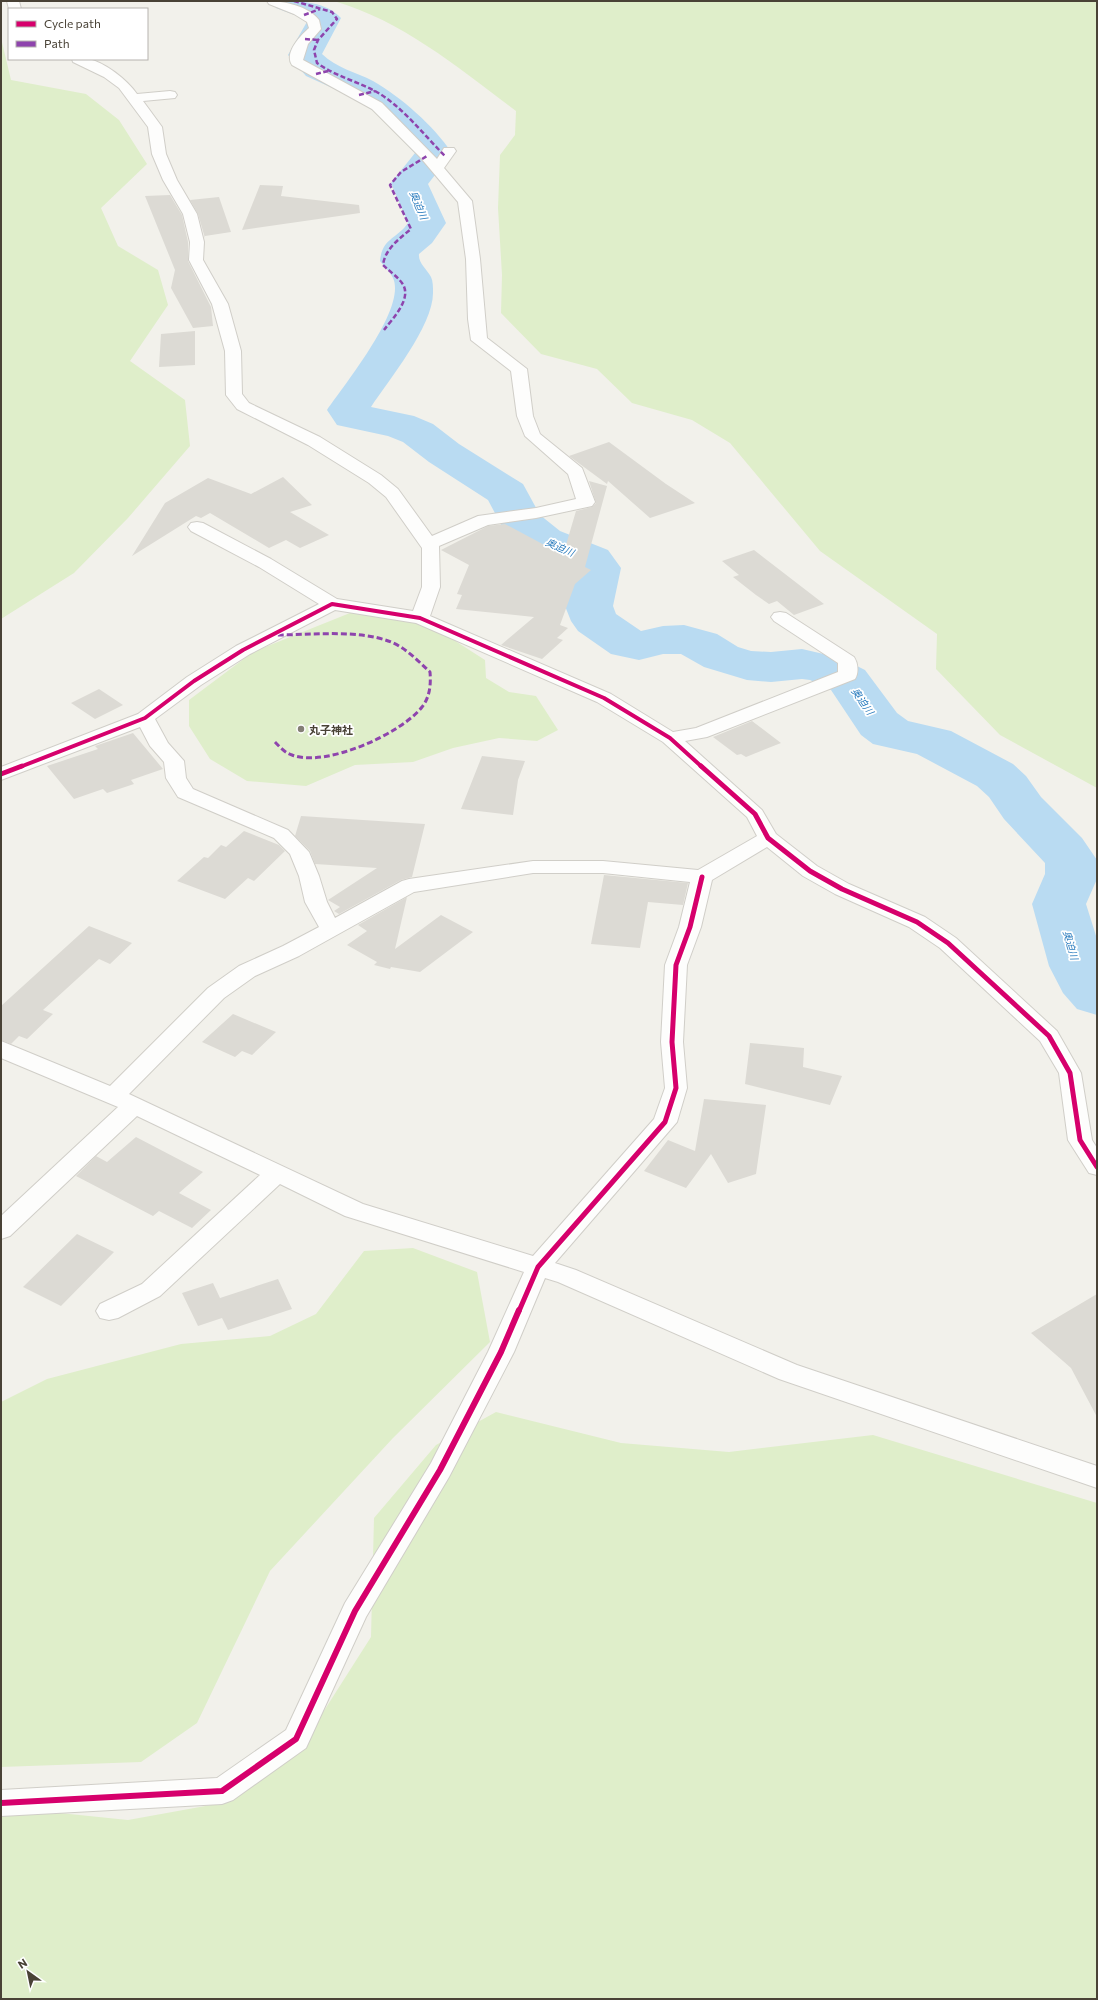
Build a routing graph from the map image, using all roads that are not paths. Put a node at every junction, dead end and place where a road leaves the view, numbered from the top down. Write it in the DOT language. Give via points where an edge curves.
graph roads {
  1 [pos="273,1"];
  2 [pos="80,60"];
  3 [pos="170,95"];
  4 [pos="134,98"];
  5 [pos="449,151"];
  6 [pos="437,168"];
  7 [pos="197,527"];
  8 [pos="429,544"];
  9 [pos="332,604"];
  10 [pos="780,617"];
  11 [pos="420,618"];
  12 [pos="145,718"];
  13 [pos="670,738"];
  14 [pos="1,774"];
  15 [pos="768,838"];
  16 [pos="702,877"];
  17 [pos="331,929"];
  18 [pos="1,1049"];
  19 [pos="124,1100"];
  20 [pos="1097,1167"];
  21 [pos="276,1174"];
  22 [pos="1,1230"];
  23 [pos="538,1267"];
  24 [pos="108,1311"];
  25 [pos="1097,1477"];
  26 [pos="1,1803"];
  1 -- 6 [label="street" via="313,20 315,29 301,42 297,62 378,106"];
  2 -- 4 [label="street" via="124,85"];
  3 -- 4 [label="street"];
  4 -- 8 [label="street" via="155,127 159,154 170,180 190,214 198,242 196,260 220,304 233,351 234,395 243,406 314,441 375,479 392,493"];
  5 -- 6 [label="street"];
  6 -- 8 [label="street" via="465,200 473,259 479,340 519,368 525,416 533,436 576,472 586,502 536,514 484,520"];
  7 -- 9 [label="street" via="265,563"];
  8 -- 11 [label="street" via="431,587"];
  9 -- 11 [label="street"];
  9 -- 12 [label="street" via="243,650 194,681"];
  10 -- 13 [label="street" via="847,661 848,675 700,733"];
  11 -- 13 [label="street" via="604,698"];
  12 -- 14 [label="street"];
  12 -- 17 [label="street" via="160,746 174,761 176,778 185,793 281,834 299,852 316,902"];
  13 -- 15 [label="street" via="755,814"];
  15 -- 16 [label="street"];
  15 -- 20 [label="street" via="816,874 842,889 917,922 948,942 1049,1036 1070,1073 1080,1140"];
  16 -- 17 [label="street" via="603,867 533,867 409,886"];
  16 -- 23 [label="street" via="690,927 676,965 672,1042 676,1088 665,1122"];
  17 -- 19 [label="street" via="247,971 216,993"];
  18 -- 19 [label="street"];
  19 -- 21 [label="street"];
  19 -- 22 [label="street"];
  21 -- 23 [label="street" via="354,1210"];
  21 -- 24 [label="street" via="151,1290"];
  23 -- 25 [label="street" via="567,1276 788,1372"];
  23 -- 26 [label="street" via="501,1352 440,1470 355,1611 296,1739 222,1791"];
}
